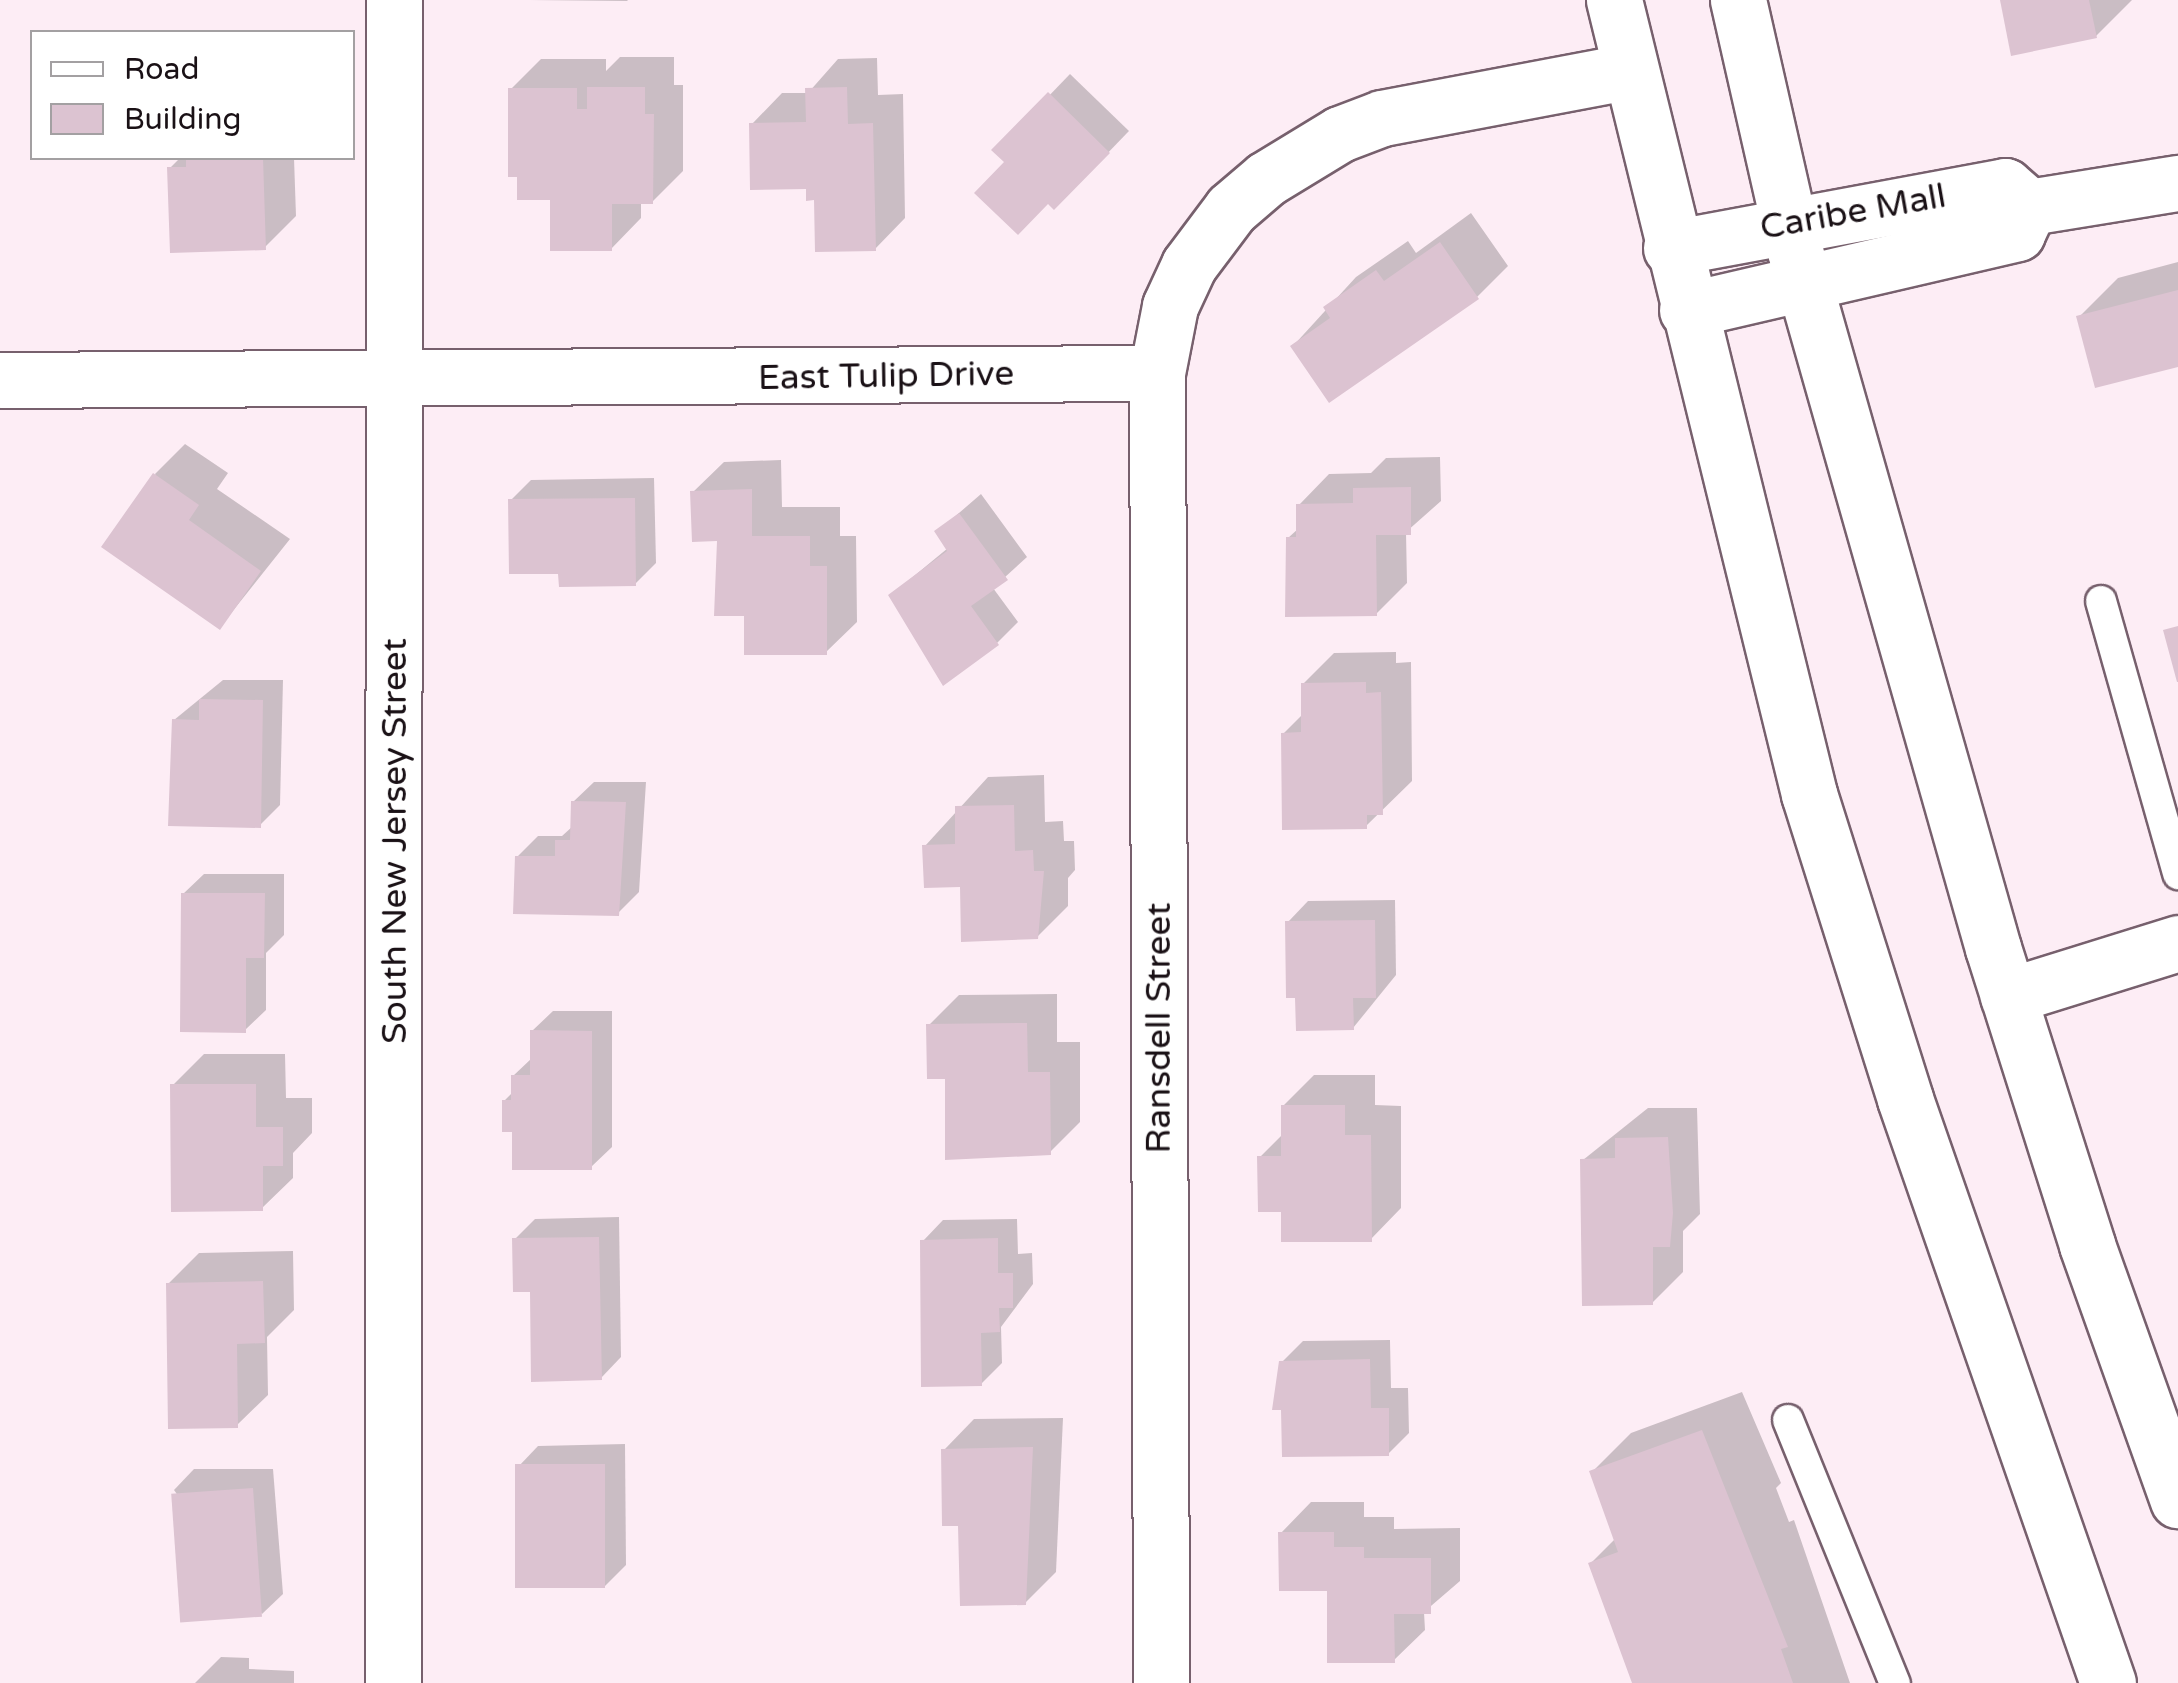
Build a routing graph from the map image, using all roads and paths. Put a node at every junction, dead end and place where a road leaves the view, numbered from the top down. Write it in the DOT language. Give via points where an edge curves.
graph roads {
  1 [pos="394,0"];
  2 [pos="1614,0"];
  3 [pos="1738,0"];
  4 [pos="1630,71"];
  5 [pos="2178,183"];
  6 [pos="1671,248"];
  7 [pos="1797,252"];
  8 [pos="1687,310"];
  9 [pos="1157,373"];
  10 [pos="0,380"];
  11 [pos="396,382"];
  12 [pos="2101,602"];
  13 [pos="2178,874"];
  14 [pos="2178,943"];
  15 [pos="2008,996"];
  16 [pos="1788,1420"];
  17 [pos="2178,1500"];
  18 [pos="394,1683"];
  19 [pos="1161,1683"];
  20 [pos="1896,1683"];
  21 [pos="2108,1683"];
  1 -- 11 [label="street, South New Jersey Street"];
  2 -- 4 [label="street"];
  3 -- 7 [label="street"];
  4 -- 6 [label="street"];
  4 -- 9 [label="street" via="1382,118 1340,134 1266,178 1215,227 1189,265 1170,306"];
  5 -- 7 [label="street, Caribe Mall" via="2029,207 2005,186"];
  6 -- 7 [label="street, Caribe Mall"];
  6 -- 8 [label="street"];
  7 -- 8 [label="street, Caribe Mall"];
  7 -- 15 [label="street"];
  8 -- 21 [label="street" via="1809,794 1912,1118"];
  9 -- 11 [label="street, East Tulip Drive"];
  9 -- 19 [label="street, Ransdell Street"];
  10 -- 11 [label="street, East Tulip Drive"];
  11 -- 18 [label="street, South New Jersey Street"];
  12 -- 13 [label="lane"];
  14 -- 15 [label="street"];
  15 -- 17 [label="street"];
  16 -- 20 [label="lane"];
}
